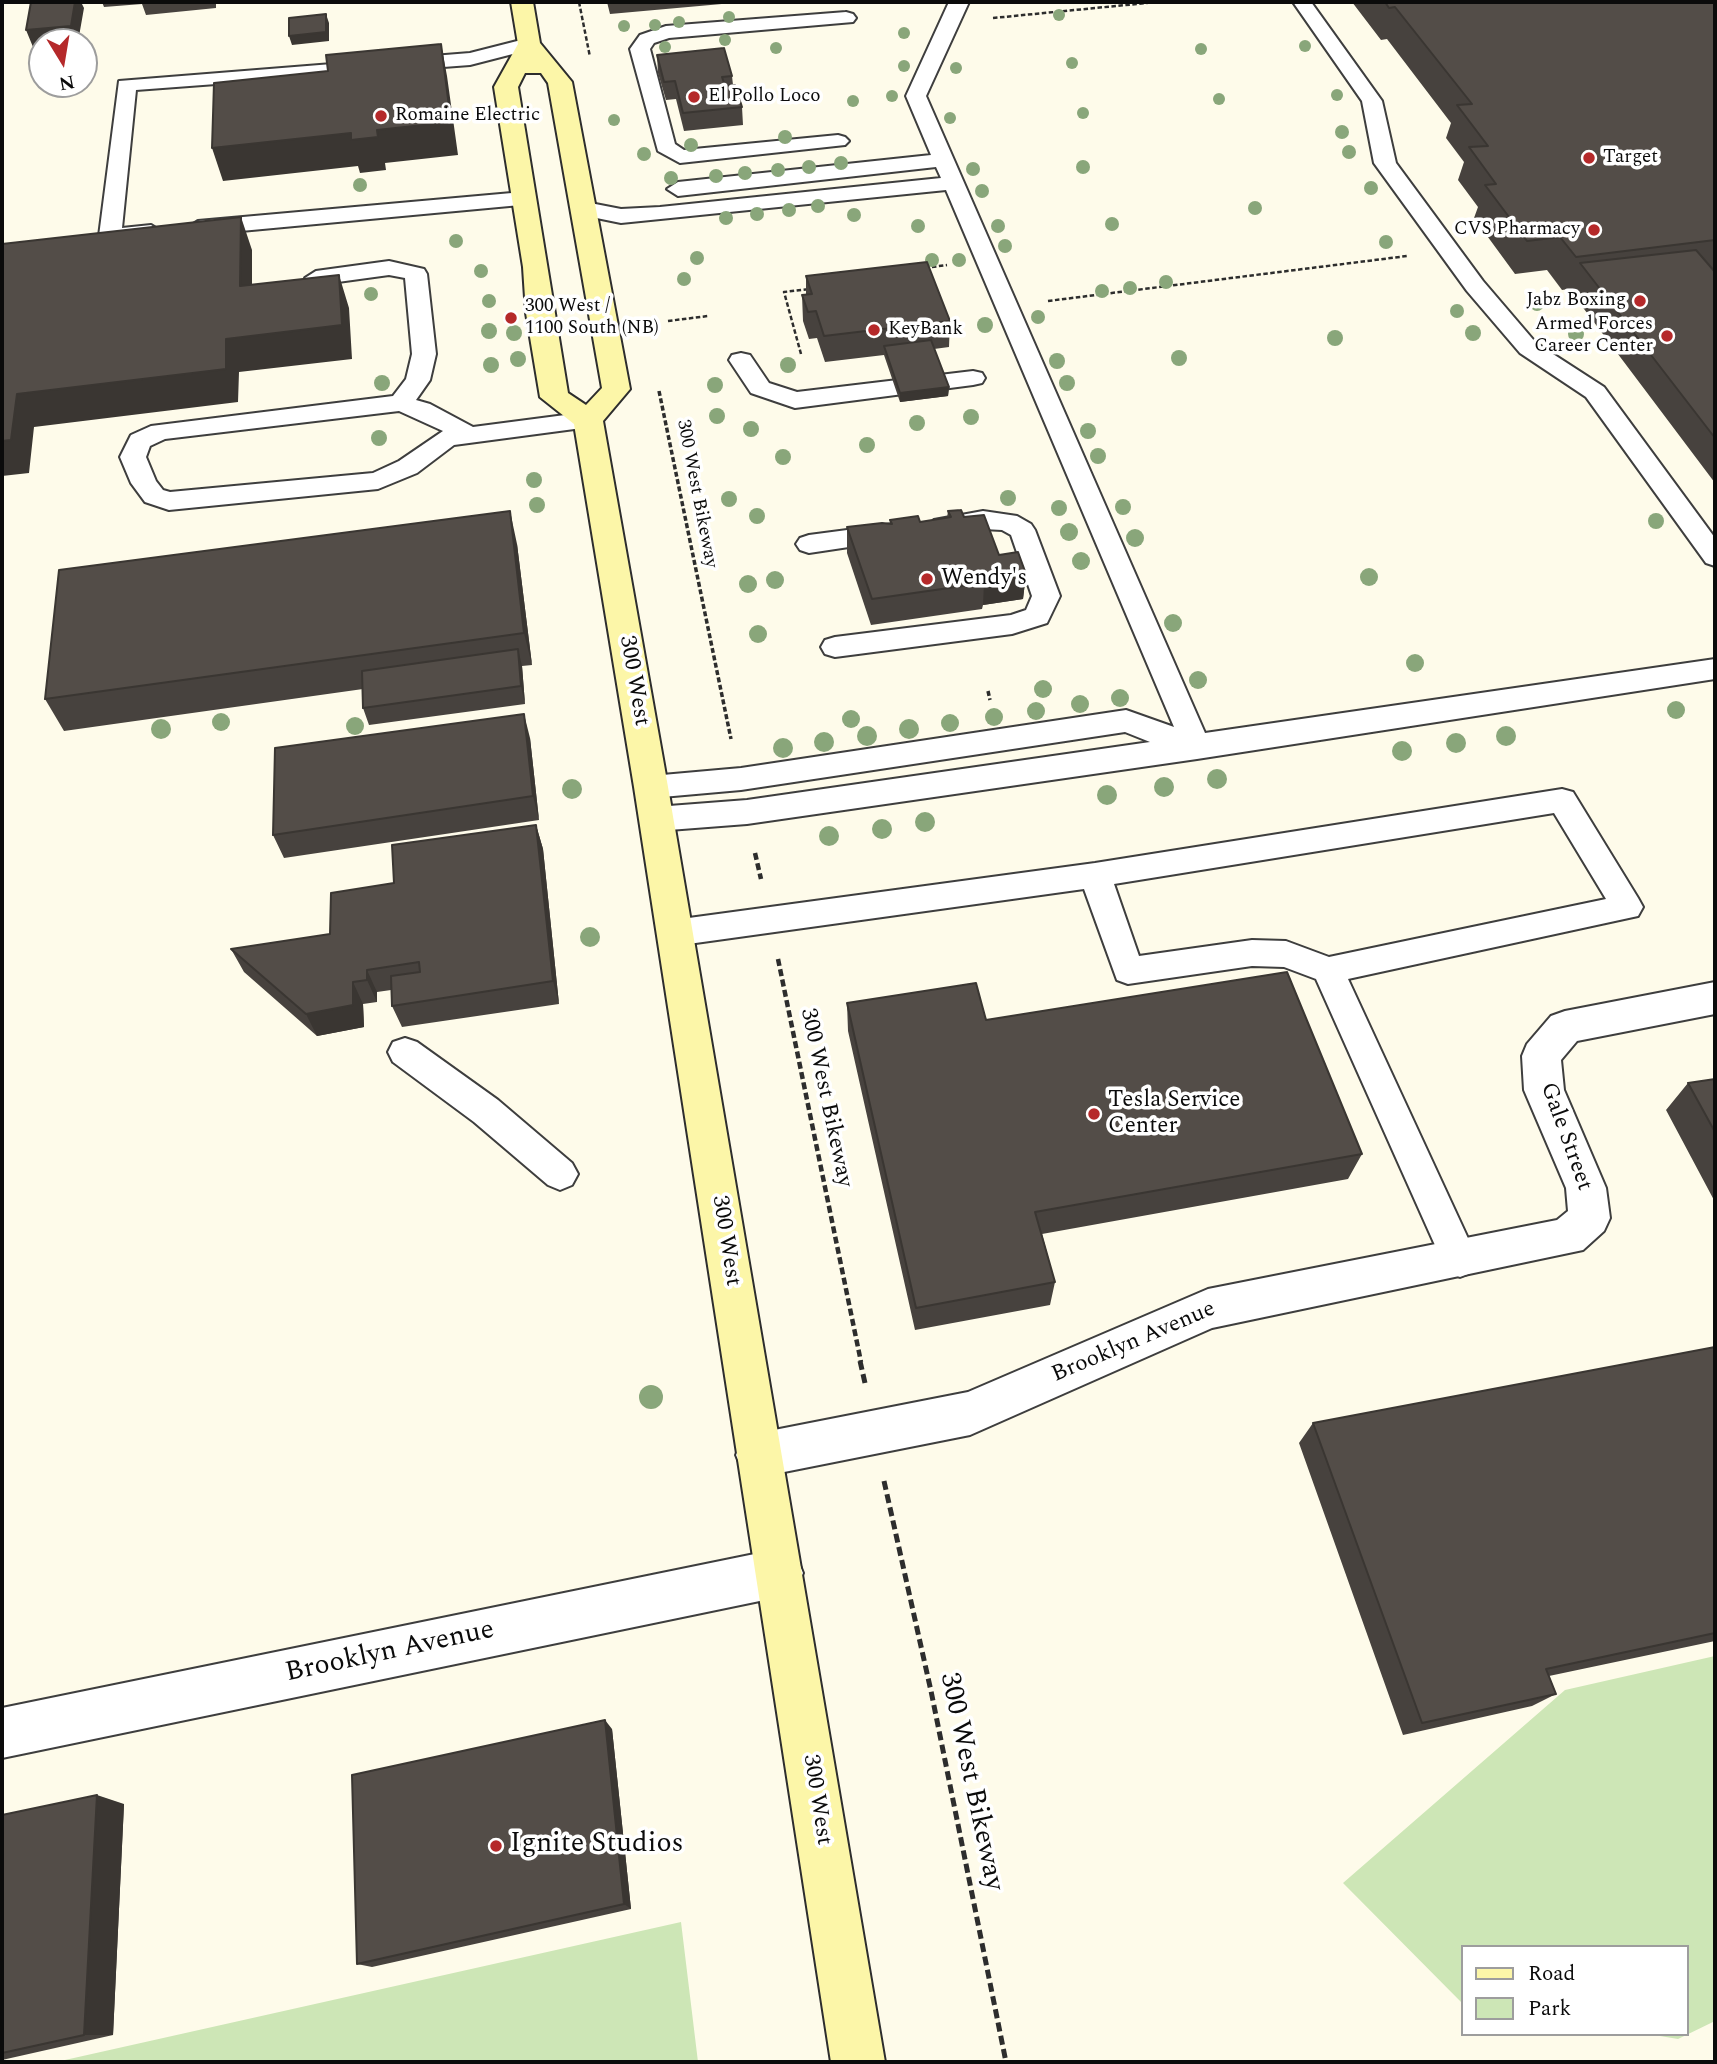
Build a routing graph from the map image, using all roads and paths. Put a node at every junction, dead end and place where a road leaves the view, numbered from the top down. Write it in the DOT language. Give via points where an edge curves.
graph roads {
  1 [pos="522,2"];
  2 [pos="959,2"];
  3 [pos="1157,2"];
  4 [pos="1302,2"];
  5 [pos="846,18"];
  6 [pos="982,19"];
  7 [pos="529,44"];
  8 [pos="537,95"];
  9 [pos="838,141"];
  10 [pos="949,172"];
  11 [pos="553,175"];
  12 [pos="523,200"];
  13 [pos="585,209"];
  14 [pos="1449,251"];
  15 [pos="954,265"];
  16 [pos="927,276"];
  17 [pos="316,278"];
  18 [pos="823,288"];
  19 [pos="1043,302"];
  20 [pos="540,313"];
  21 [pos="708,316"];
  22 [pos="668,321"];
  23 [pos="801,354"];
  24 [pos="741,360"];
  25 [pos="973,378"];
  26 [pos="659,390"];
  27 [pos="400,403"];
  28 [pos="588,420"];
  29 [pos="467,434"];
  30 [pos="809,544"];
  31 [pos="1715,556"];
  32 [pos="835,647"];
  33 [pos="1715,668"];
  34 [pos="733,746"];
  35 [pos="1198,748"];
  36 [pos="651,787"];
  37 [pos="656,820"];
  38 [pos="753,841"];
  39 [pos="1095,875"];
  40 [pos="770,919"];
  41 [pos="674,933"];
  42 [pos="1328,970"];
  43 [pos="1715,998"];
  44 [pos="405,1052"];
  45 [pos="560,1174"];
  46 [pos="1589,1217"];
  47 [pos="1460,1260"];
  48 [pos="862,1363"];
  49 [pos="759,1455"];
  50 [pos="891,1512"];
  51 [pos="779,1573"];
  52 [pos="2,1733"];
  53 [pos="858,2062"];
  54 [pos="1006,2062"];
  1 -- 7 [label="main road"];
  2 -- 10 [label="lane" via="916,96"];
  3 -- 6 [label="path"];
  4 -- 14 [label="lane" via="1372,101 1385,163"];
  5 -- 9 [label="lane" via="666,32 647,39 640,49 665,147 680,157"];
  7 -- 8 [label="main road"];
  7 -- 12 [label="main road" via="506,87"];
  7 -- 12 [label="lane" via="470,59 126,85 110,236"];
  7 -- 13 [label="main road" via="560,82"];
  10 -- 13 [label="lane" via="652,192"];
  10 -- 13 [label="lane" via="660,214 621,216"];
  10 -- 35 [label="lane"];
  11 -- 13 [label="main road"];
  12 -- 20 [label="main road"];
  13 -- 20 [label="main road" via="552,298"];
  13 -- 28 [label="main road" via="616,389"];
  14 -- 19 [label="path"];
  14 -- 31 [label="lane" via="1528,348 1595,392"];
  15 -- 16 [label="path" via="924,268"];
  17 -- 27 [label="lane" via="389,268 416,274 424,354 418,380"];
  18 -- 23 [label="path" via="784,292"];
  20 -- 28 [label="main road" via="554,397"];
  21 -- 22 [label="path"];
  24 -- 25 [label="lane" via="760,388 795,400"];
  26 -- 34 [label="path, 300 West Bikeway"];
  27 -- 29 [label="lane"];
  27 -- 29 [label="lane" via="160,432 141,441 133,457 154,496 169,501 378,481 408,467 436,444"];
  28 -- 29 [label="lane"];
  28 -- 36 [label="main road, 300 West"];
  30 -- 32 [label="lane" via="983,520 1009,522 1022,530 1046,596 1037,616 1012,624"];
  33 -- 35 [label="lane"];
  35 -- 36 [label="lane" via="1126,720 759,777"];
  35 -- 37 [label="lane" via="747,812"];
  36 -- 37 [label="main road, 300 West"];
  37 -- 41 [label="main road, 300 West"];
  38 -- 40 [label="path, 300 West Bikeway"];
  39 -- 40 [label="lane"];
  39 -- 42 [label="lane" via="1128,971 1252,953 1286,954"];
  39 -- 42 [label="lane" via="1562,800 1627,907"];
  40 -- 41 [label="lane"];
  40 -- 48 [label="path, 300 West Bikeway"];
  41 -- 49 [label="main road, 300 West"];
  42 -- 47 [label="lane"];
  43 -- 46 [label="street, Gale Street" via="1565,1027 1541,1056 1544,1090 1587,1188"];
  44 -- 45 [label="lane" via="486,1111"];
  46 -- 47 [label="street, Brooklyn Avenue" via="1568,1237"];
  47 -- 49 [label="street, Brooklyn Avenue" via="1208,1309 970,1413"];
  49 -- 51 [label="main road, 300 West"];
  50 -- 54 [label="path, 300 West Bikeway"];
  51 -- 52 [label="street, Brooklyn Avenue"];
  51 -- 53 [label="main road, 300 West"];
}
